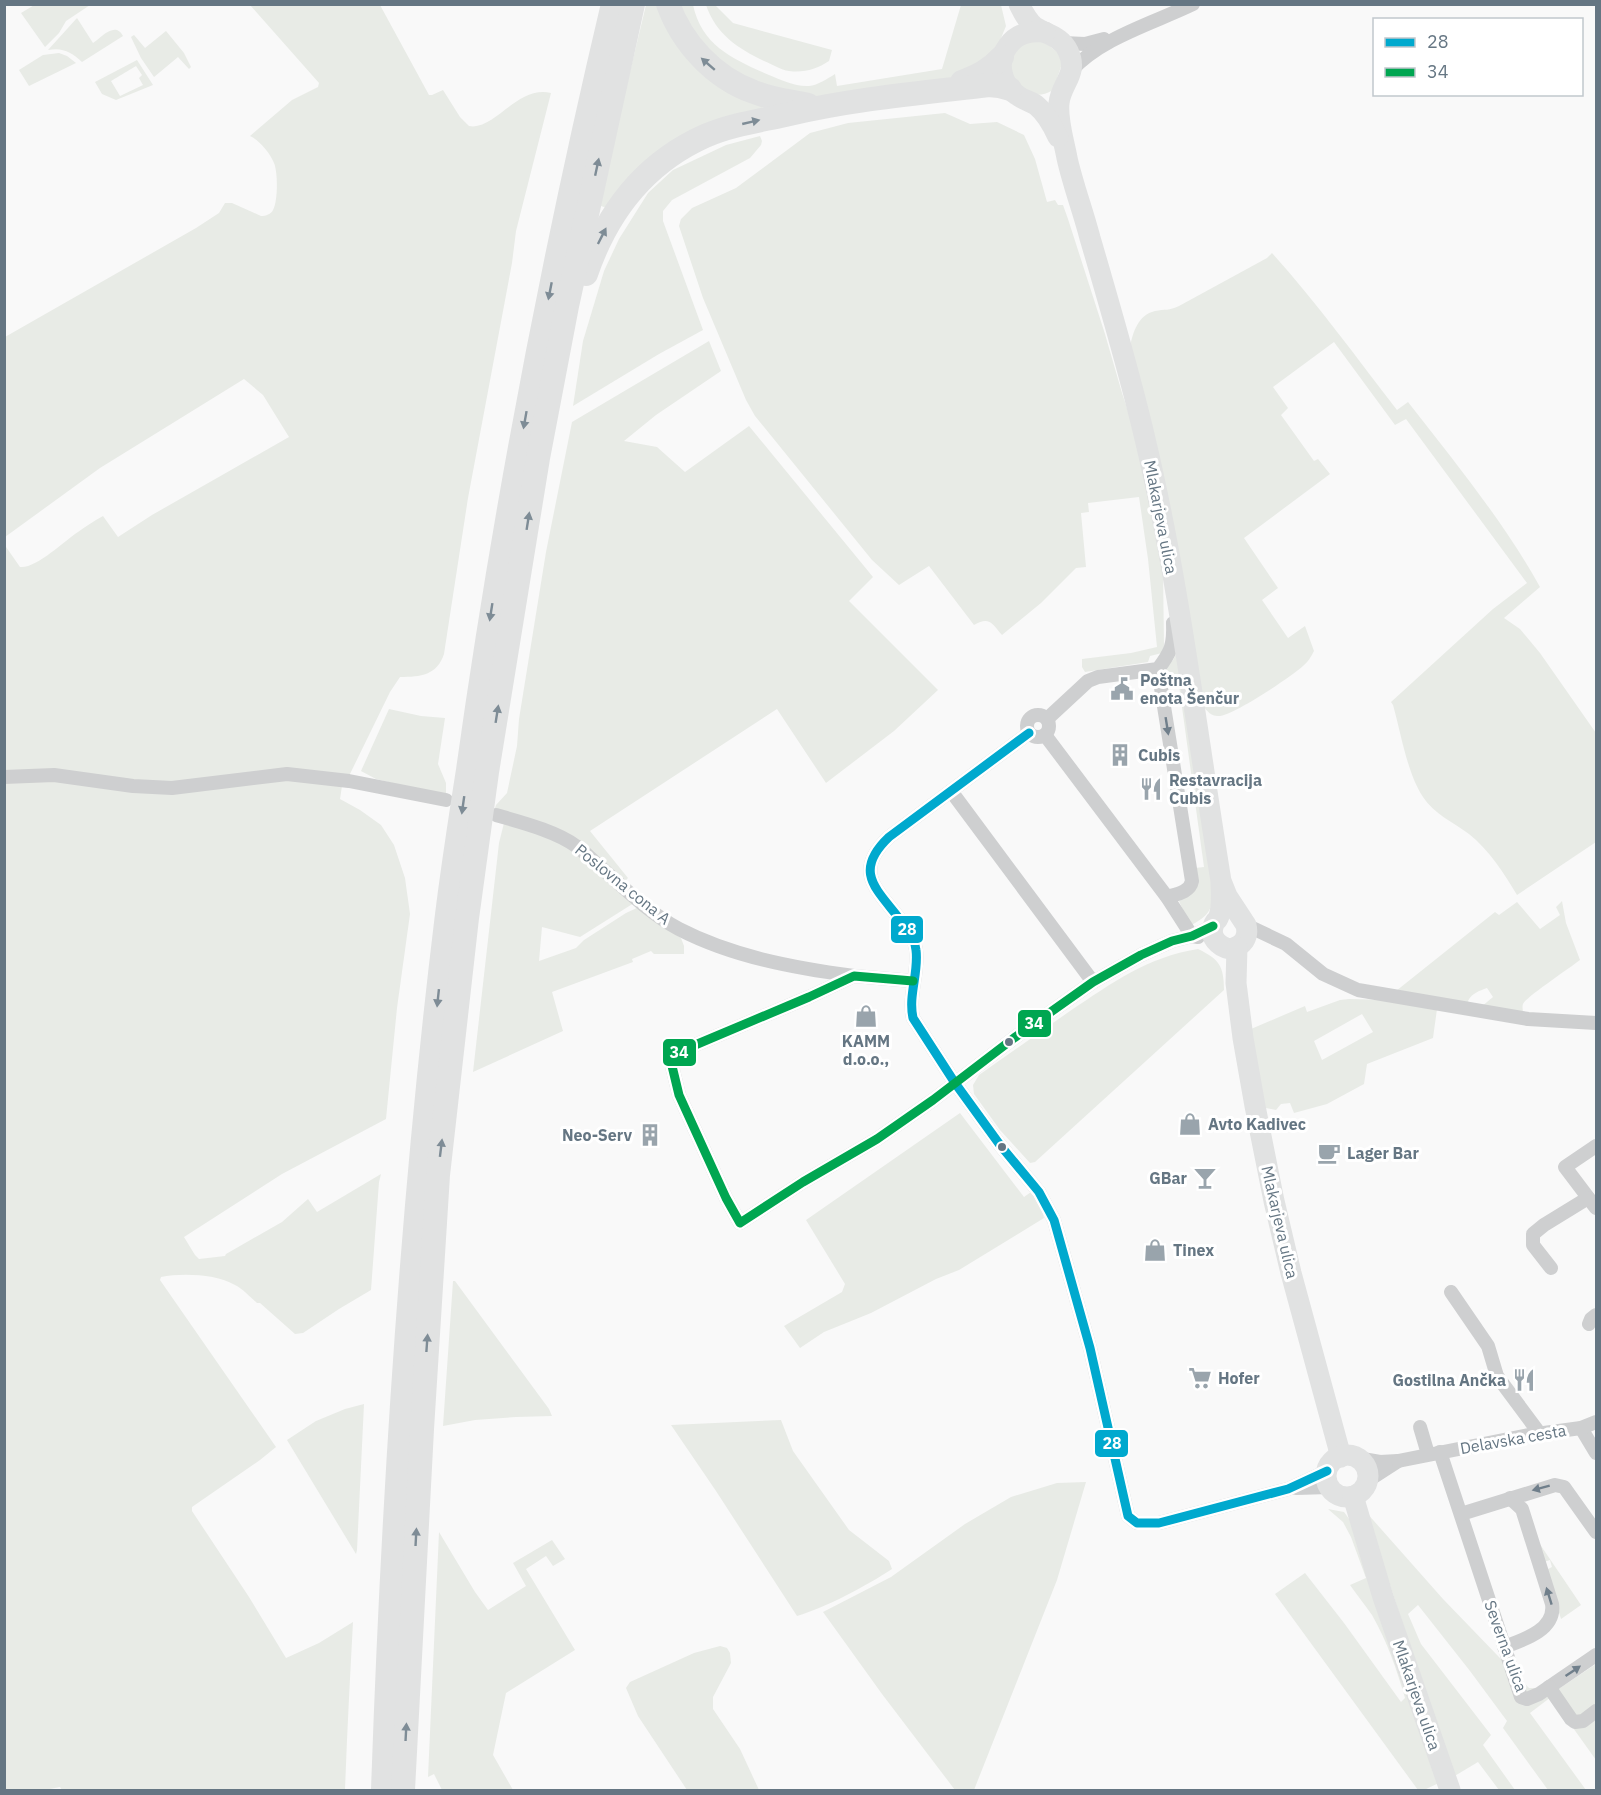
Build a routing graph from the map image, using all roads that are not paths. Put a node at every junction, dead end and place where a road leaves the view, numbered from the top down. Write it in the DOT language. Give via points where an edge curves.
graph roads {
  1 [pos="595,4"];
  2 [pos="613,4"];
  3 [pos="633,4"];
  4 [pos="668,4"];
  5 [pos="1009,4"];
  6 [pos="1019,4"];
  7 [pos="1193,4"];
  8 [pos="1127,34"];
  9 [pos="1054,37"];
  10 [pos="1007,49"];
  11 [pos="1067,80"];
  12 [pos="593,90"];
  13 [pos="940,91"];
  14 [pos="1020,95"];
  15 [pos="820,107"];
  16 [pos="1068,160"];
  17 [pos="567,306"];
  18 [pos="1173,576"];
  19 [pos="1158,669"];
  20 [pos="1047,719"];
  21 [pos="1029,733"];
  22 [pos="1045,735"];
  23 [pos="4,777"];
  24 [pos="951,791"];
  25 [pos="446,801"];
  26 [pos="496,815"];
  27 [pos="1167,897"];
  28 [pos="1230,933"];
  29 [pos="1192,936"];
  30 [pos="854,976"];
  31 [pos="913,981"];
  32 [pos="1093,982"];
  33 [pos="1596,1023"];
  34 [pos="955,1083"];
  35 [pos="1596,1146"];
  36 [pos="1592,1203"];
  37 [pos="1551,1268"];
  38 [pos="1451,1292"];
  39 [pos="1596,1422"];
  40 [pos="1420,1427"];
  41 [pos="1581,1428"];
  42 [pos="1540,1434"];
  43 [pos="1434,1453"];
  44 [pos="1596,1453"];
  45 [pos="1398,1461"];
  46 [pos="1339,1468"];
  47 [pos="1360,1489"];
  48 [pos="1510,1498"];
  49 [pos="1461,1514"];
  50 [pos="1596,1532"];
  51 [pos="1504,1647"];
  52 [pos="1596,1655"];
  53 [pos="1549,1687"];
  54 [pos="1596,1712"];
  55 [pos="383,1791"];
  56 [pos="403,1791"];
  57 [pos="1450,1791"];
  1 -- 12 [label="highway" via="589,58"];
  2 -- 12 [label="highway"];
  17 -- 3 [label="highway, one-way"];
  15 -- 4 [label="highway, one-way" via="781,100 734,83 691,46 676,25"];
  5 -- 10 [label="main road" via="1013,27"];
  6 -- 9 [label="main road" via="1034,26"];
  7 -- 8 [label="street"];
  8 -- 9 [label="street" via="1085,44"];
  8 -- 11 [label="street" via="1081,60"];
  9 -- 10 [label="main road" via="1033,31 1022,34"];
  9 -- 11 [label="main road" via="1068,51 1071,61"];
  10 -- 13 [label="highway" via="980,75"];
  10 -- 14 [label="main road" via="1001,68 1004,80"];
  11 -- 14 [label="main road" via="1053,97 1042,101"];
  11 -- 16 [label="main road" via="1059,102 1059,117"];
  12 -- 55 [label="highway, one-way" via="505,531 446,921 419,1174 400,1422"];
  13 -- 14 [label="highway" via="989,85"];
  13 -- 15 [label="highway"];
  14 -- 16 [label="main road" via="1039,108 1049,121"];
  17 -- 15 [label="highway, one-way" via="583,282 600,236 618,208 660,163 705,136"];
  16 -- 18 [label="main road, Mlakarjeva ulica" via="1145,440"];
  56 -- 17 [label="highway, one-way" via="438,1175 487,772"];
  18 -- 19 [label="street" via="1173,640"];
  18 -- 28 [label="main road, Mlakarjeva ulica"];
  19 -- 20 [label="street" via="1088,681"];
  19 -- 27 [label="street, one-way" via="1192,881 1186,890"];
  20 -- 21 [label="street" via="1040,715 1031,717 1027,724"];
  20 -- 22 [label="street" via="1049,728"];
  21 -- 22 [label="street"];
  21 -- 24 [label="street"];
  22 -- 27 [label="street"];
  23 -- 25 [label="street" via="54,775 172,789 287,774 349,781"];
  24 -- 31 [label="street" via="889,837 872,856 869,874 874,885 914,939"];
  24 -- 32 [label="street"];
  26 -- 30 [label="street, Poslovna cona A" via="576,845 639,900 678,928 700,938 757,959"];
  27 -- 29 [label="street"];
  28 -- 29 [label="street"];
  28 -- 33 [label="street" via="1286,944 1323,974 1358,990 1528,1019"];
  28 -- 46 [label="main road, Mlakarjeva ulica" via="1255,1106 1276,1210"];
  29 -- 32 [label="street" via="1141,955"];
  30 -- 31 [label="street, Poslovna cona A"];
  30 -- 34 [label="street" via="676,1054 672,1066 679,1095 740,1223 877,1139"];
  31 -- 34 [label="street" via="913,1018"];
  32 -- 34 [label="street"];
  34 -- 46 [label="street" via="1039,1192 1054,1220 1090,1348 1128,1516 1137,1523 1159,1523 1288,1489"];
  35 -- 36 [label="street" via="1565,1167"];
  36 -- 37 [label="street" via="1553,1219 1533,1234 1533,1245"];
  38 -- 42 [label="street" via="1488,1346 1497,1376"];
  39 -- 41 [label="street, Delavska cesta"];
  40 -- 43 [label="street"];
  41 -- 42 [label="street, Delavska cesta"];
  41 -- 44 [label="street"];
  42 -- 43 [label="street, Delavska cesta"];
  43 -- 45 [label="street, Delavska cesta"];
  43 -- 49 [label="street, Severna ulica"];
  45 -- 46 [label="street"];
  45 -- 47 [label="street"];
  46 -- 47 [label="main road, Mlakarjeva ulica" via="1365,1466 1367,1471"];
  46 -- 47 [label="main road" via="1337,1495 1347,1497"];
  47 -- 57 [label="main road, Mlakarjeva ulica" via="1383,1598"];
  48 -- 49 [label="street"];
  50 -- 48 [label="street, one-way" via="1564,1486"];
  51 -- 48 [label="street, one-way" via="1538,1631 1550,1621 1553,1612 1522,1509"];
  49 -- 51 [label="street, Severna ulica"];
  51 -- 53 [label="street, Severna ulica" via="1521,1697 1527,1699"];
  53 -- 52 [label="street, Severna ulica, one-way"];
  53 -- 54 [label="street" via="1575,1722"];
}
